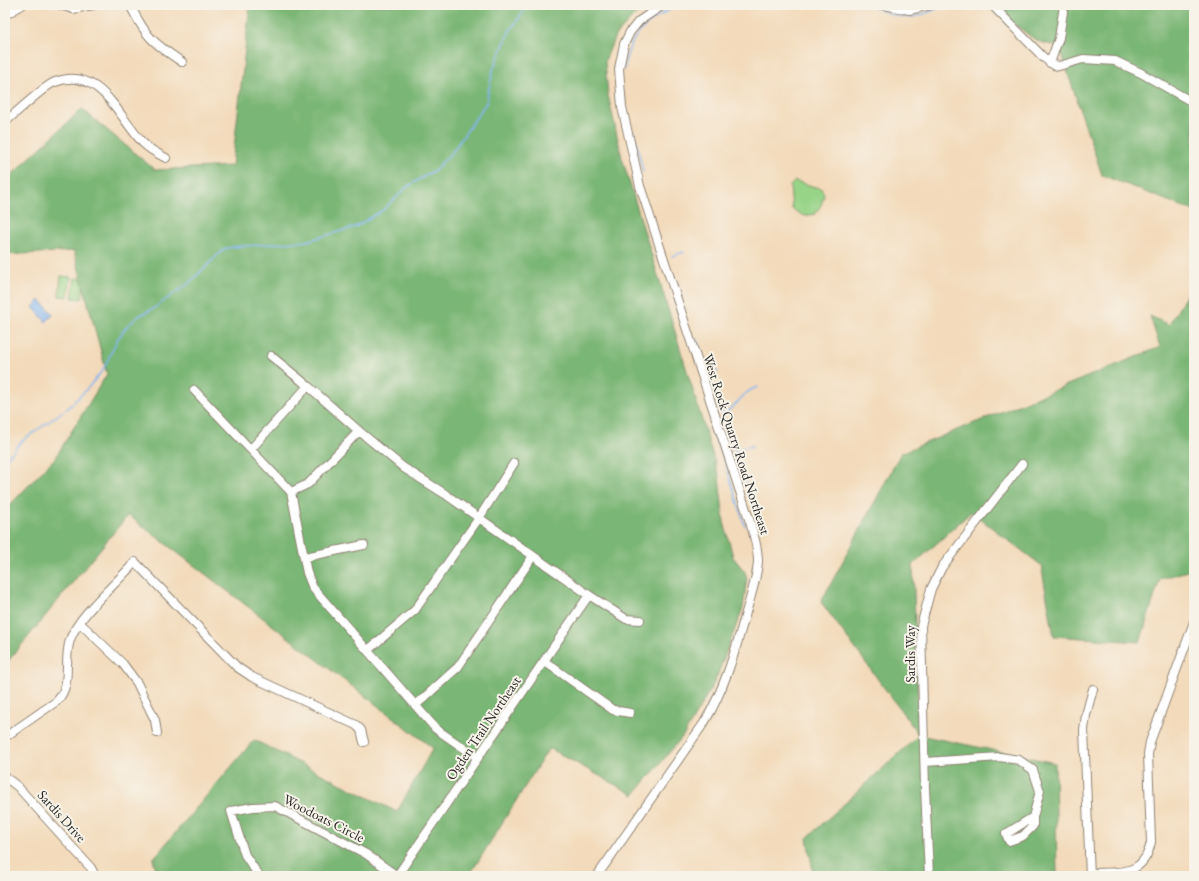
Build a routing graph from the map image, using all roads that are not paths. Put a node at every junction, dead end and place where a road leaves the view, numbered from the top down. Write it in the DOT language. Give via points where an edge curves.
graph roads {
  1 [pos="22,5"];
  2 [pos="60,5"];
  3 [pos="93,5"];
  4 [pos="130,5"];
  5 [pos="663,5"];
  6 [pos="884,5"];
  7 [pos="931,5"];
  8 [pos="992,5"];
  9 [pos="1064,5"];
  10 [pos="5,15"];
  11 [pos="182,62"];
  12 [pos="1050,63"];
  13 [pos="1194,103"];
  14 [pos="5,122"];
  15 [pos="166,158"];
  16 [pos="271,356"];
  17 [pos="308,386"];
  18 [pos="194,390"];
  19 [pos="359,431"];
  20 [pos="251,449"];
  21 [pos="514,463"];
  22 [pos="1022,464"];
  23 [pos="291,492"];
  24 [pos="479,518"];
  25 [pos="364,545"];
  26 [pos="533,556"];
  27 [pos="304,557"];
  28 [pos="589,595"];
  29 [pos="640,620"];
  30 [pos="1194,622"];
  31 [pos="80,623"];
  32 [pos="368,650"];
  33 [pos="544,661"];
  34 [pos="1093,689"];
  35 [pos="416,705"];
  36 [pos="630,713"];
  37 [pos="157,733"];
  38 [pos="5,737"];
  39 [pos="364,742"];
  40 [pos="478,758"];
  41 [pos="925,762"];
  42 [pos="5,777"];
  43 [pos="1033,817"];
  44 [pos="1090,875"];
  45 [pos="95,876"];
  46 [pos="259,876"];
  47 [pos="397,876"];
  48 [pos="596,876"];
  49 [pos="929,876"];
  1 -- 10 [label="street"];
  2 -- 3 [label="street" via="73,9"];
  4 -- 11 [label="street" via="141,27 155,44"];
  5 -- 48 [label="street, West Rock Quarry Road Northeast" via="640,21 624,44 619,68 622,107 640,186 754,534 758,553 757,568 736,646 715,704"];
  6 -- 7 [label="street" via="909,10"];
  8 -- 12 [label="street"];
  9 -- 12 [label="street" via="1059,38"];
  12 -- 13 [label="street" via="1059,66 1083,59 1115,61"];
  14 -- 15 [label="street" via="54,82 71,78 85,81 102,90 143,143"];
  16 -- 17 [label="street"];
  17 -- 19 [label="street"];
  17 -- 20 [label="street"];
  18 -- 20 [label="street"];
  19 -- 23 [label="street" via="308,484"];
  19 -- 24 [label="street" via="404,468"];
  20 -- 23 [label="street"];
  21 -- 24 [label="street"];
  22 -- 41 [label="street, Sardis Way" via="942,567 931,589 921,626"];
  23 -- 27 [label="street"];
  24 -- 26 [label="street"];
  24 -- 32 [label="street" via="415,610"];
  25 -- 27 [label="street"];
  26 -- 28 [label="street"];
  26 -- 35 [label="street" via="458,667"];
  27 -- 32 [label="street" via="313,588"];
  28 -- 29 [label="street" via="626,619"];
  28 -- 33 [label="street, Ogden Trail Northeast"];
  30 -- 44 [label="street" via="1150,742 1148,754 1151,842 1148,854 1140,865 1127,872"];
  31 -- 37 [label="street" via="123,664 137,683 155,720"];
  31 -- 38 [label="street" via="70,639 63,695"];
  31 -- 39 [label="street" via="135,562 232,662 252,677 356,725 361,730"];
  32 -- 35 [label="street"];
  33 -- 36 [label="street" via="614,710"];
  33 -- 40 [label="street, Ogden Trail Northeast"];
  34 -- 44 [label="street" via="1084,730"];
  35 -- 40 [label="street" via="436,729"];
  40 -- 47 [label="street, Ogden Trail Northeast"];
  41 -- 43 [label="street" via="1000,757 1019,760 1033,770 1040,790"];
  41 -- 49 [label="street, Sardis Way"];
  42 -- 45 [label="street, Sardis Drive" via="17,786 91,868"];
  46 -- 47 [label="street, Woodoats Circle" via="245,855 231,811 275,806 366,854"];
}
